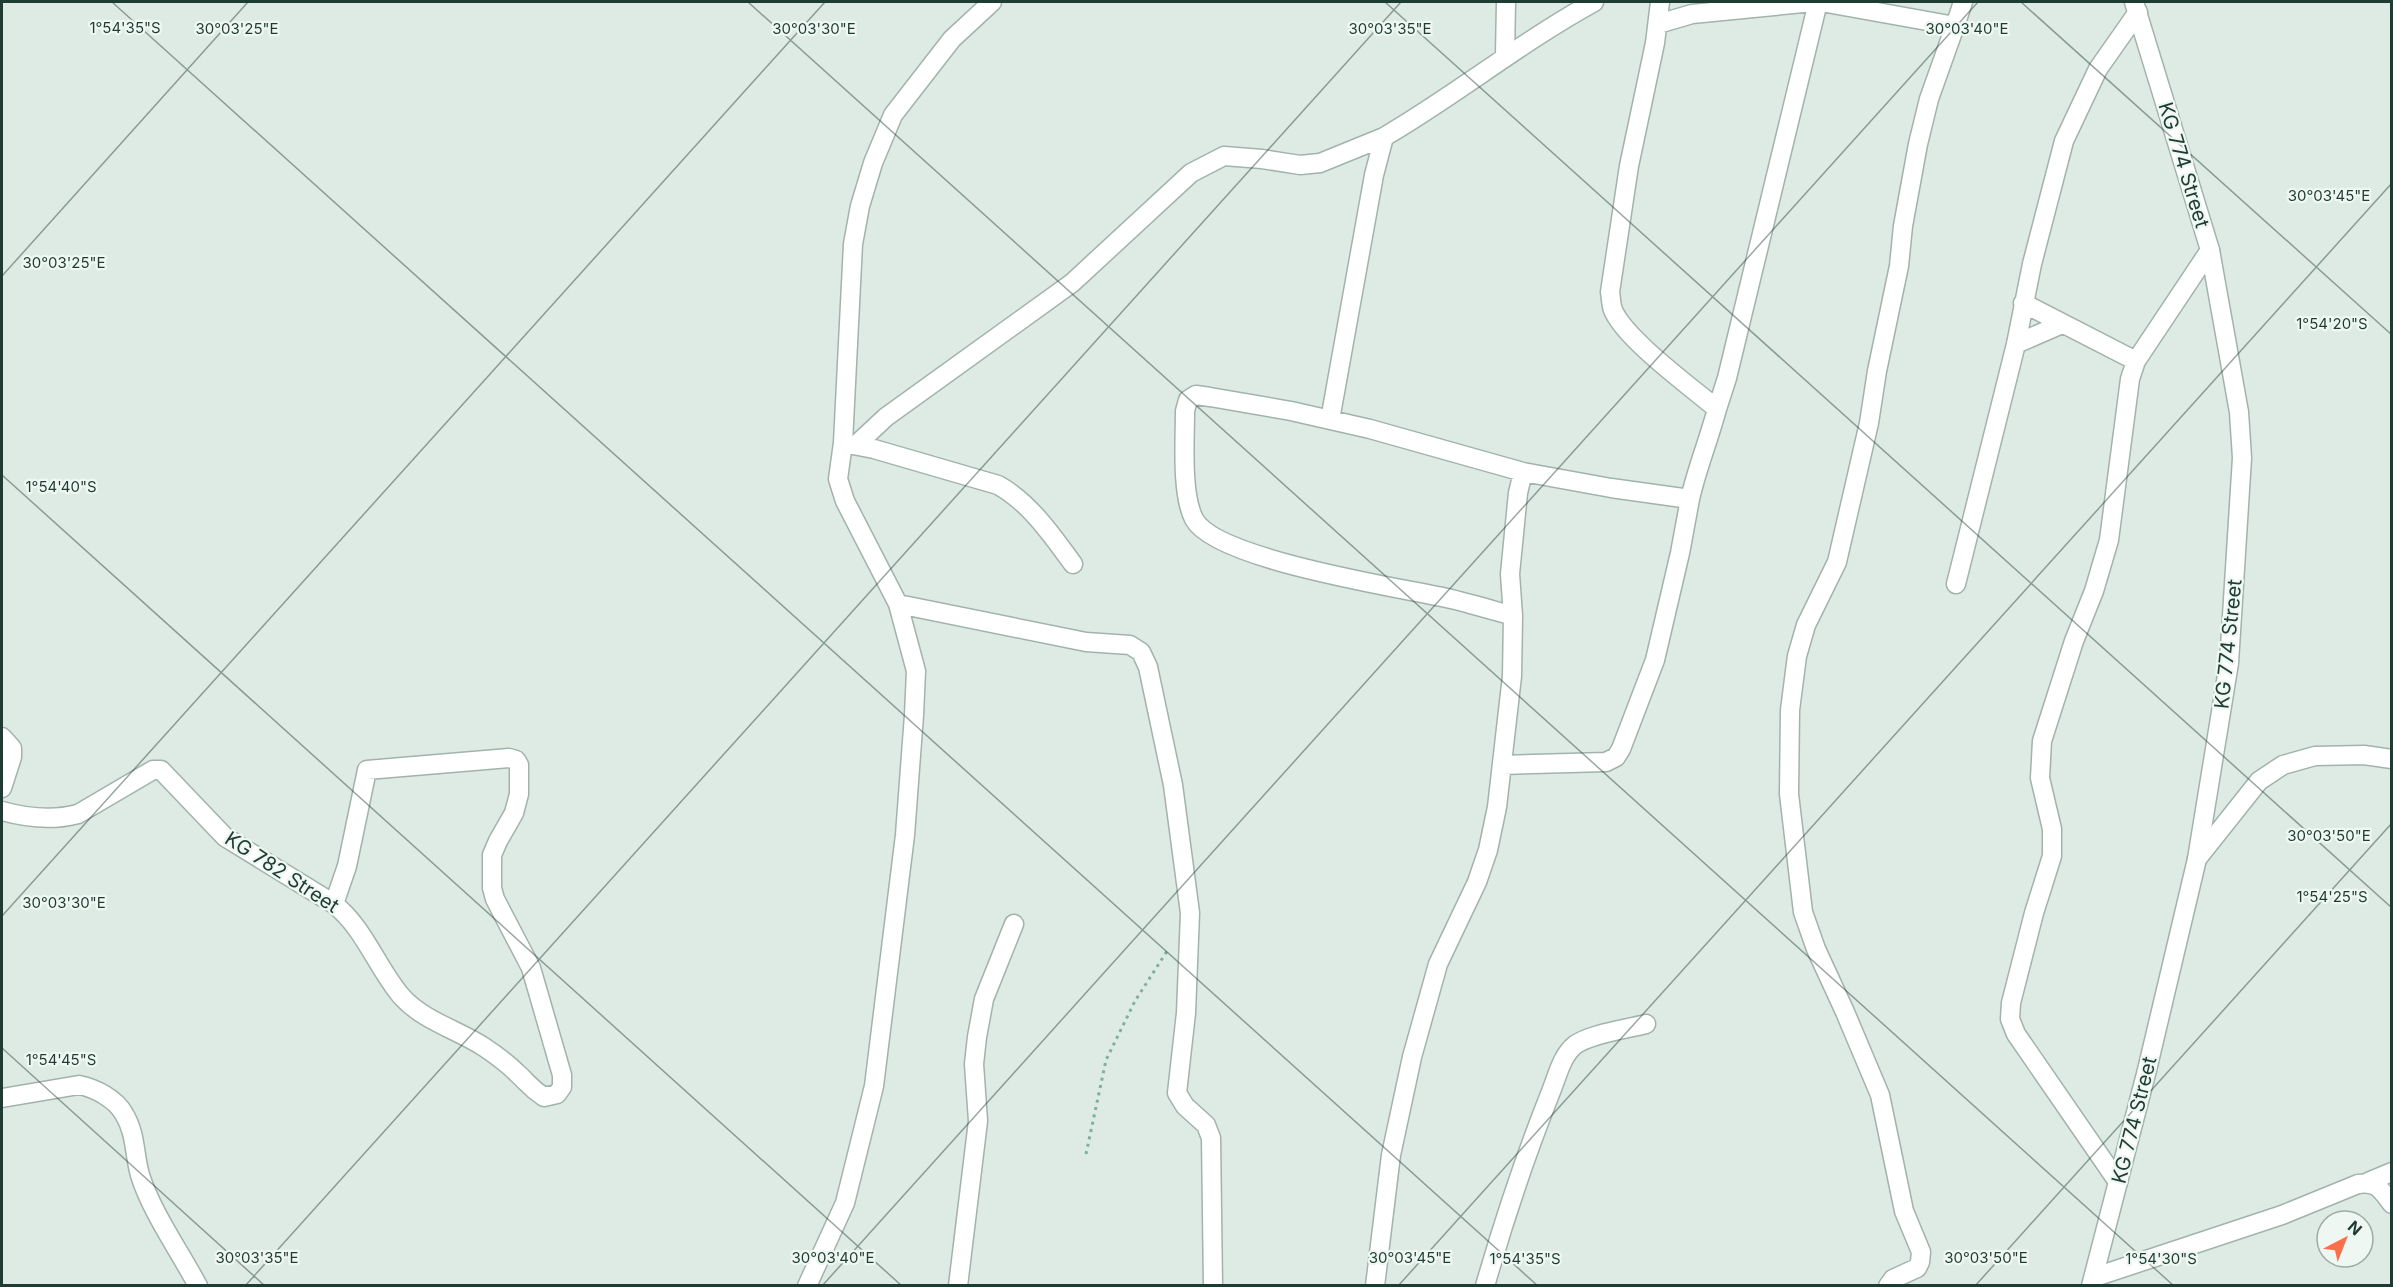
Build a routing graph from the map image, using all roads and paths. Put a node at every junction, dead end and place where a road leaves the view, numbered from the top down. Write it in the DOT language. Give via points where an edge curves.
graph roads {
  1 [pos="992,2"];
  2 [pos="1506,2"];
  3 [pos="1594,2"];
  4 [pos="1660,2"];
  5 [pos="1818,2"];
  6 [pos="1963,2"];
  7 [pos="2136,7"];
  8 [pos="1658,24"];
  9 [pos="1955,26"];
  10 [pos="1505,55"];
  11 [pos="1384,137"];
  12 [pos="2210,250"];
  13 [pos="2023,303"];
  14 [pos="2062,324"];
  15 [pos="2016,344"];
  16 [pos="2136,361"];
  17 [pos="1717,409"];
  18 [pos="1330,420"];
  19 [pos="850,444"];
  20 [pos="1523,472"];
  21 [pos="1690,499"];
  22 [pos="1073,564"];
  23 [pos="1956,584"];
  24 [pos="898,604"];
  25 [pos="1513,616"];
  26 [pos="2,737"];
  27 [pos="2391,759"];
  28 [pos="1503,765"];
  29 [pos="2,788"];
  30 [pos="2,811"];
  31 [pos="2197,859"];
  32 [pos="334,904"];
  33 [pos="1014,924"];
  34 [pos="1173,942"];
  35 [pos="1646,1024"];
  36 [pos="2,1098"];
  37 [pos="1086,1154"];
  38 [pos="2391,1172"];
  39 [pos="2118,1182"];
  40 [pos="2368,1182"];
  41 [pos="2391,1204"];
  42 [pos="2093,1281"];
  43 [pos="198,1286"];
  44 [pos="807,1286"];
  45 [pos="958,1286"];
  46 [pos="1213,1286"];
  47 [pos="1375,1286"];
  48 [pos="1485,1286"];
  49 [pos="1888,1286"];
  1 -- 19 [label="street" via="952,39 893,115 873,163 853,244"];
  2 -- 10 [label="street"];
  3 -- 10 [label="street"];
  4 -- 8 [label="street"];
  5 -- 8 [label="street" via="1692,14"];
  5 -- 9 [label="street"];
  5 -- 17 [label="street"];
  6 -- 9 [label="street"];
  7 -- 12 [label="street, KG 774 Street"];
  7 -- 13 [label="street" via="2098,69 2064,141"];
  8 -- 17 [label="street" via="1629,166 1610,292 1613,310 1624,327"];
  9 -- 49 [label="street" via="1918,144 1869,423 1837,562 1806,625 1797,656 1790,710 1789,794 1803,912 1880,1095 1904,1211 1921,1252 1917,1268 1893,1279"];
  10 -- 11 [label="street" via="1418,118"];
  11 -- 18 [label="street"];
  11 -- 19 [label="street" via="1320,163 1300,165 1224,156 1191,172 1072,283"];
  12 -- 16 [label="street"];
  12 -- 31 [label="street, KG 774 Street" via="2239,412 2242,458 2229,663"];
  13 -- 14 [label="street"];
  13 -- 15 [label="street"];
  14 -- 15 [label="street"];
  14 -- 16 [label="street"];
  15 -- 23 [label="street"];
  16 -- 39 [label="street" via="2130,379 2109,540 2042,741 2040,778 2052,829 2052,856 2011,1003 2010,1019 2016,1034"];
  17 -- 21 [label="street"];
  18 -- 20 [label="street"];
  18 -- 25 [label="street" via="1210,397 1188,400 1187,490 1195,521 1206,532 1237,548"];
  19 -- 22 [label="street" via="998,485 1013,494"];
  19 -- 24 [label="street" via="838,479 845,501"];
  20 -- 21 [label="street"];
  20 -- 25 [label="street" via="1510,574"];
  21 -- 28 [label="street" via="1655,660 1616,757 1606,762"];
  24 -- 44 [label="street" via="916,671 905,835 880,1042 857,1162 844,1203"];
  24 -- 46 [label="street" via="1086,642 1130,645 1141,652 1148,667 1173,785 1190,913 1186,1013 1177,1093 1206,1125 1211,1138"];
  25 -- 28 [label="street" via="1512,676"];
  26 -- 29 [label="street" via="12,748 12,757"];
  27 -- 31 [label="street" via="2315,756 2283,765 2259,781"];
  28 -- 47 [label="street" via="1488,850 1438,964 1412,1057 1384,1200"];
  30 -- 32 [label="street, KG 782 Street" via="41,818 78,814 153,770 162,770 225,837"];
  31 -- 39 [label="street, KG 774 Street"];
  32 -- 32 [label="street, KG 782 Street" via="361,934 404,999 422,1014 504,1061 544,1097 557,1094 562,1087 562,1075 531,968 492,888 492,855 514,813 519,794 516,760 367,770 347,866"];
  33 -- 45 [label="street" via="984,999 977,1037 974,1064 978,1121"];
  34 -- 37 [label="path" via="1135,1001 1106,1060"];
  35 -- 48 [label="street" via="1587,1039 1566,1055 1507,1210"];
  36 -- 43 [label="street" via="79,1085 107,1097 124,1112 135,1138 140,1174 148,1195"];
  38 -- 40 [label="street"];
  39 -- 42 [label="street, KG 774 Street"];
  40 -- 41 [label="street" via="2376,1185"];
  40 -- 42 [label="street"];
}
